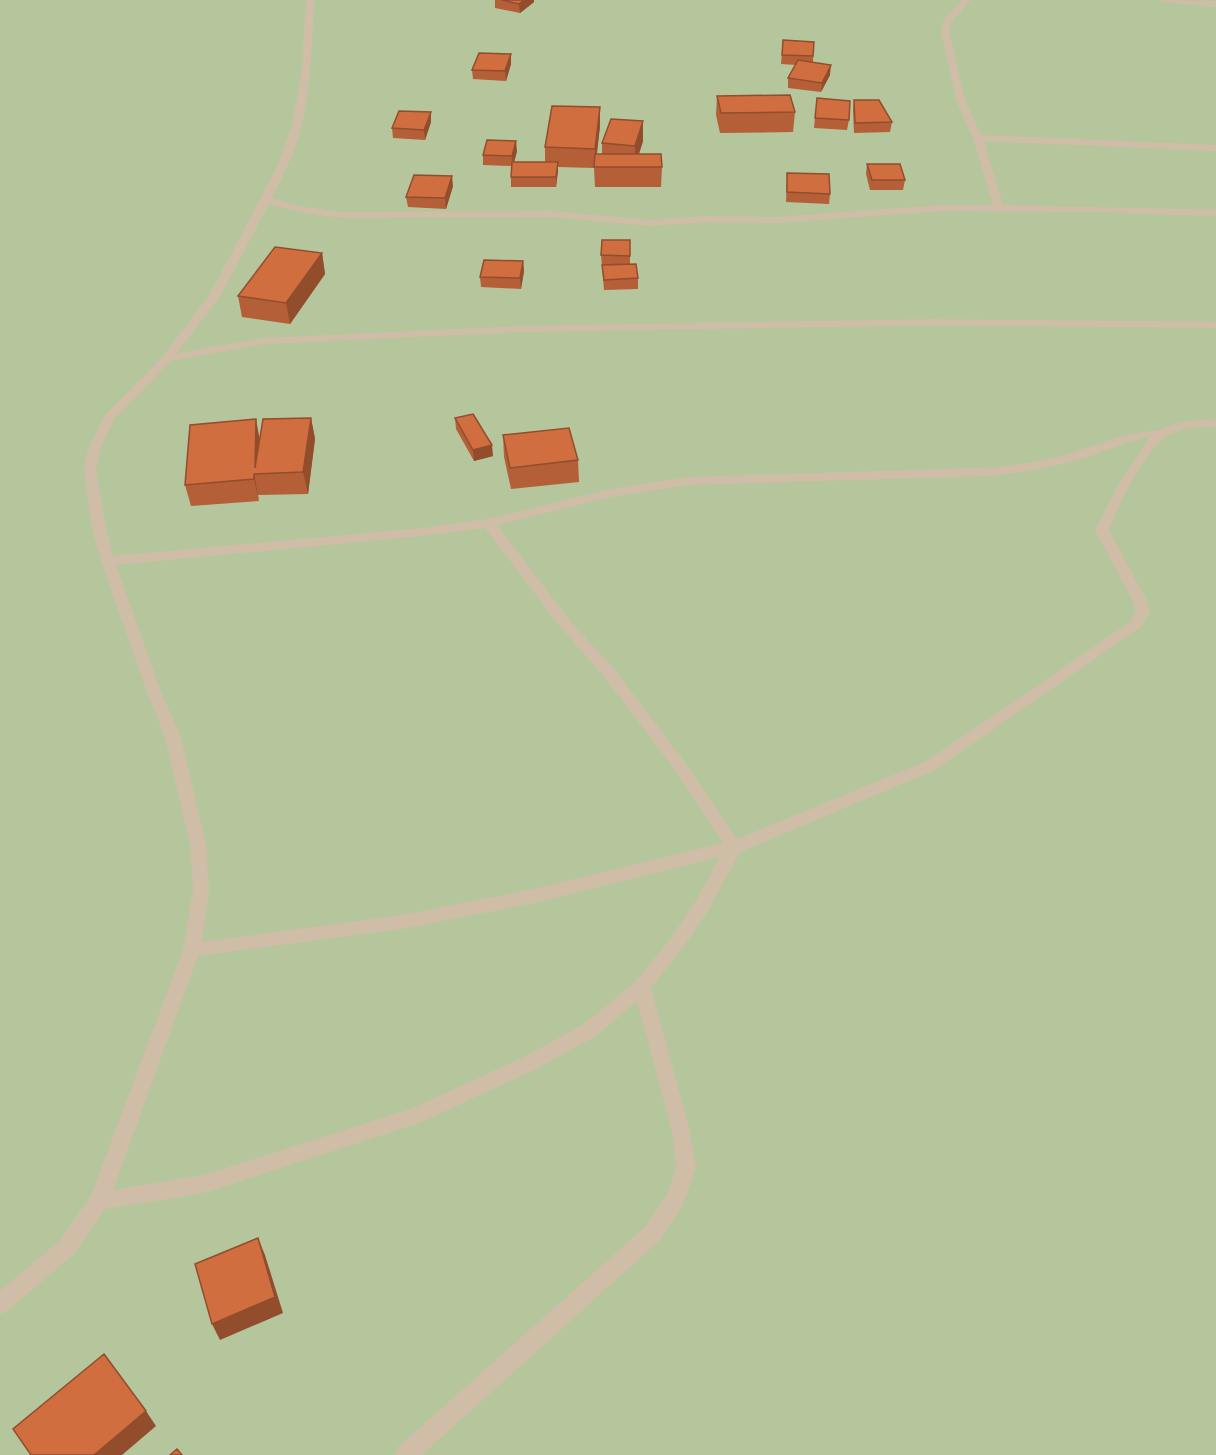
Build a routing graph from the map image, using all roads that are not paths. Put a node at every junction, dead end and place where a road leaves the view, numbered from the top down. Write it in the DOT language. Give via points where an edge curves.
graph roads {
  1 [pos="310,0"];
  2 [pos="967,0"];
  3 [pos="1163,0"];
  4 [pos="1216,4"];
  5 [pos="978,138"];
  6 [pos="1216,148"];
  7 [pos="266,200"];
  8 [pos="999,208"];
  9 [pos="1216,213"];
  10 [pos="1216,325"];
  11 [pos="167,358"];
  12 [pos="1216,423"];
  13 [pos="1161,434"];
  14 [pos="488,522"];
  15 [pos="108,561"];
  16 [pos="734,847"];
  17 [pos="192,950"];
  18 [pos="642,986"];
  19 [pos="99,1201"];
  20 [pos="0,1304"];
  21 [pos="406,1455"];
  1 -- 7 [label="street" via="297,126"];
  2 -- 5 [label="street" via="947,21 945,31 960,102"];
  3 -- 4 [label="street"];
  5 -- 6 [label="street"];
  5 -- 8 [label="street"];
  7 -- 8 [label="street" via="342,215 552,214 650,223"];
  7 -- 11 [label="street" via="215,295"];
  8 -- 9 [label="street"];
  10 -- 11 [label="street" via="922,322 510,329 264,341"];
  11 -- 15 [label="street" via="109,418 94,450 90,486"];
  12 -- 13 [label="street" via="1176,427"];
  13 -- 14 [label="street" via="1127,436 1085,454 1026,468 689,481 616,492"];
  13 -- 16 [label="street" via="1140,461 1102,530 1141,599 1143,612 1136,624 930,765"];
  14 -- 15 [label="street" via="422,532"];
  14 -- 16 [label="street" via="611,675 682,769"];
  15 -- 17 [label="street" via="173,737 188,796 198,845 201,889"];
  16 -- 17 [label="street" via="534,896 402,921"];
  16 -- 18 [label="street" via="688,925"];
  17 -- 19 [label="street"];
  18 -- 19 [label="street" via="590,1030 530,1063 415,1116 204,1184"];
  18 -- 21 [label="street" via="681,1131 686,1168 675,1200 652,1234"];
  19 -- 20 [label="street" via="67,1247"];
}
